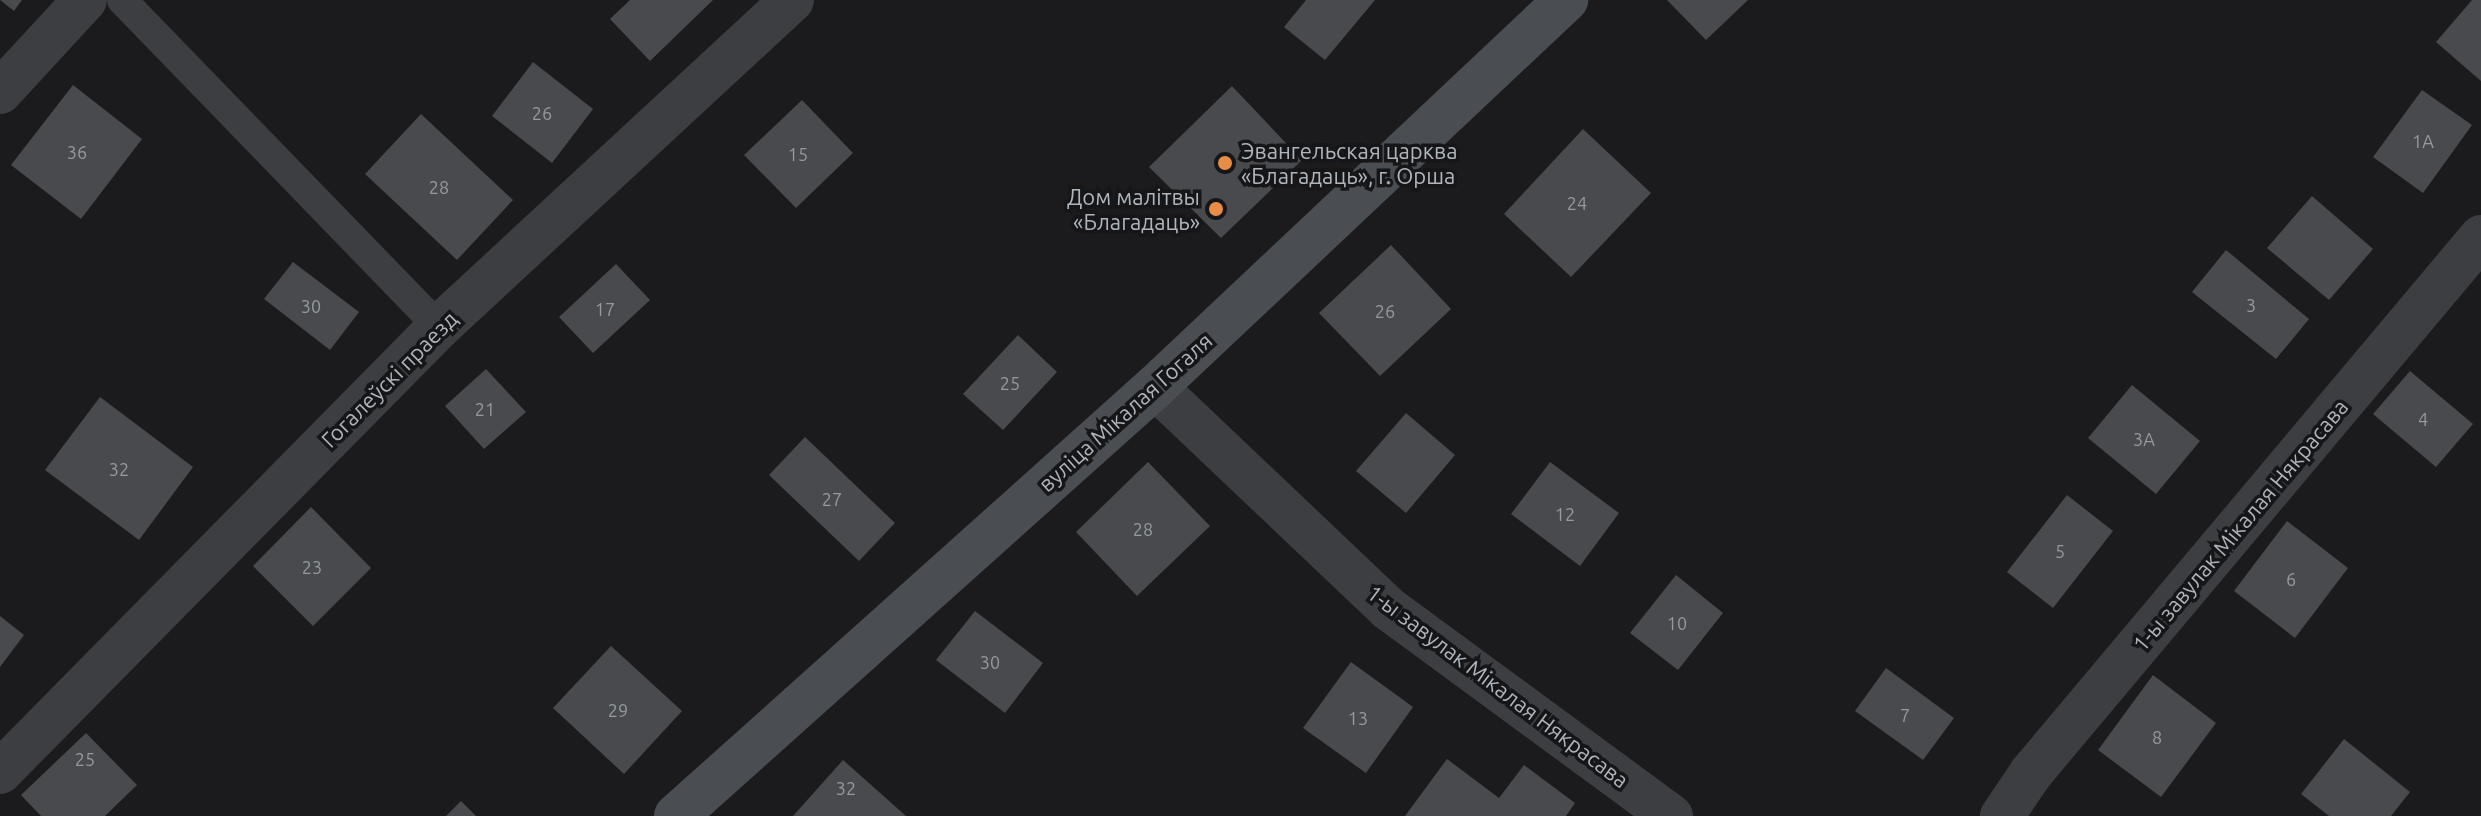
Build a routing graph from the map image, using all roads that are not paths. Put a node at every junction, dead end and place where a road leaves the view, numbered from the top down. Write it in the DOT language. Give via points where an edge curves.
graph roads {
  1 [pos="85,0"];
  2 [pos="122,0"];
  3 [pos="792,0"];
  4 [pos="1566,0"];
  5 [pos="0,92"];
  6 [pos="2481,237"];
  7 [pos="439,327"];
  8 [pos="1155,387"];
  9 [pos="0,772"];
  10 [pos="676,816"];
  11 [pos="1671,816"];
  12 [pos="2002,816"];
  1 -- 5 [label="street"];
  2 -- 7 [label="lane"];
  3 -- 7 [label="street, Гогалеўскі праезд"];
  4 -- 8 [label="street, вуліца Мікалая Гогаля"];
  6 -- 12 [label="street, 1-ы завулак Мікалая Някрасава" via="2031,773"];
  7 -- 9 [label="street, Гогалеўскі праезд"];
  8 -- 10 [label="street, вуліца Мікалая Гогаля"];
  8 -- 11 [label="street, 1-ы завулак Мікалая Някрасава" via="1389,609"];
}
